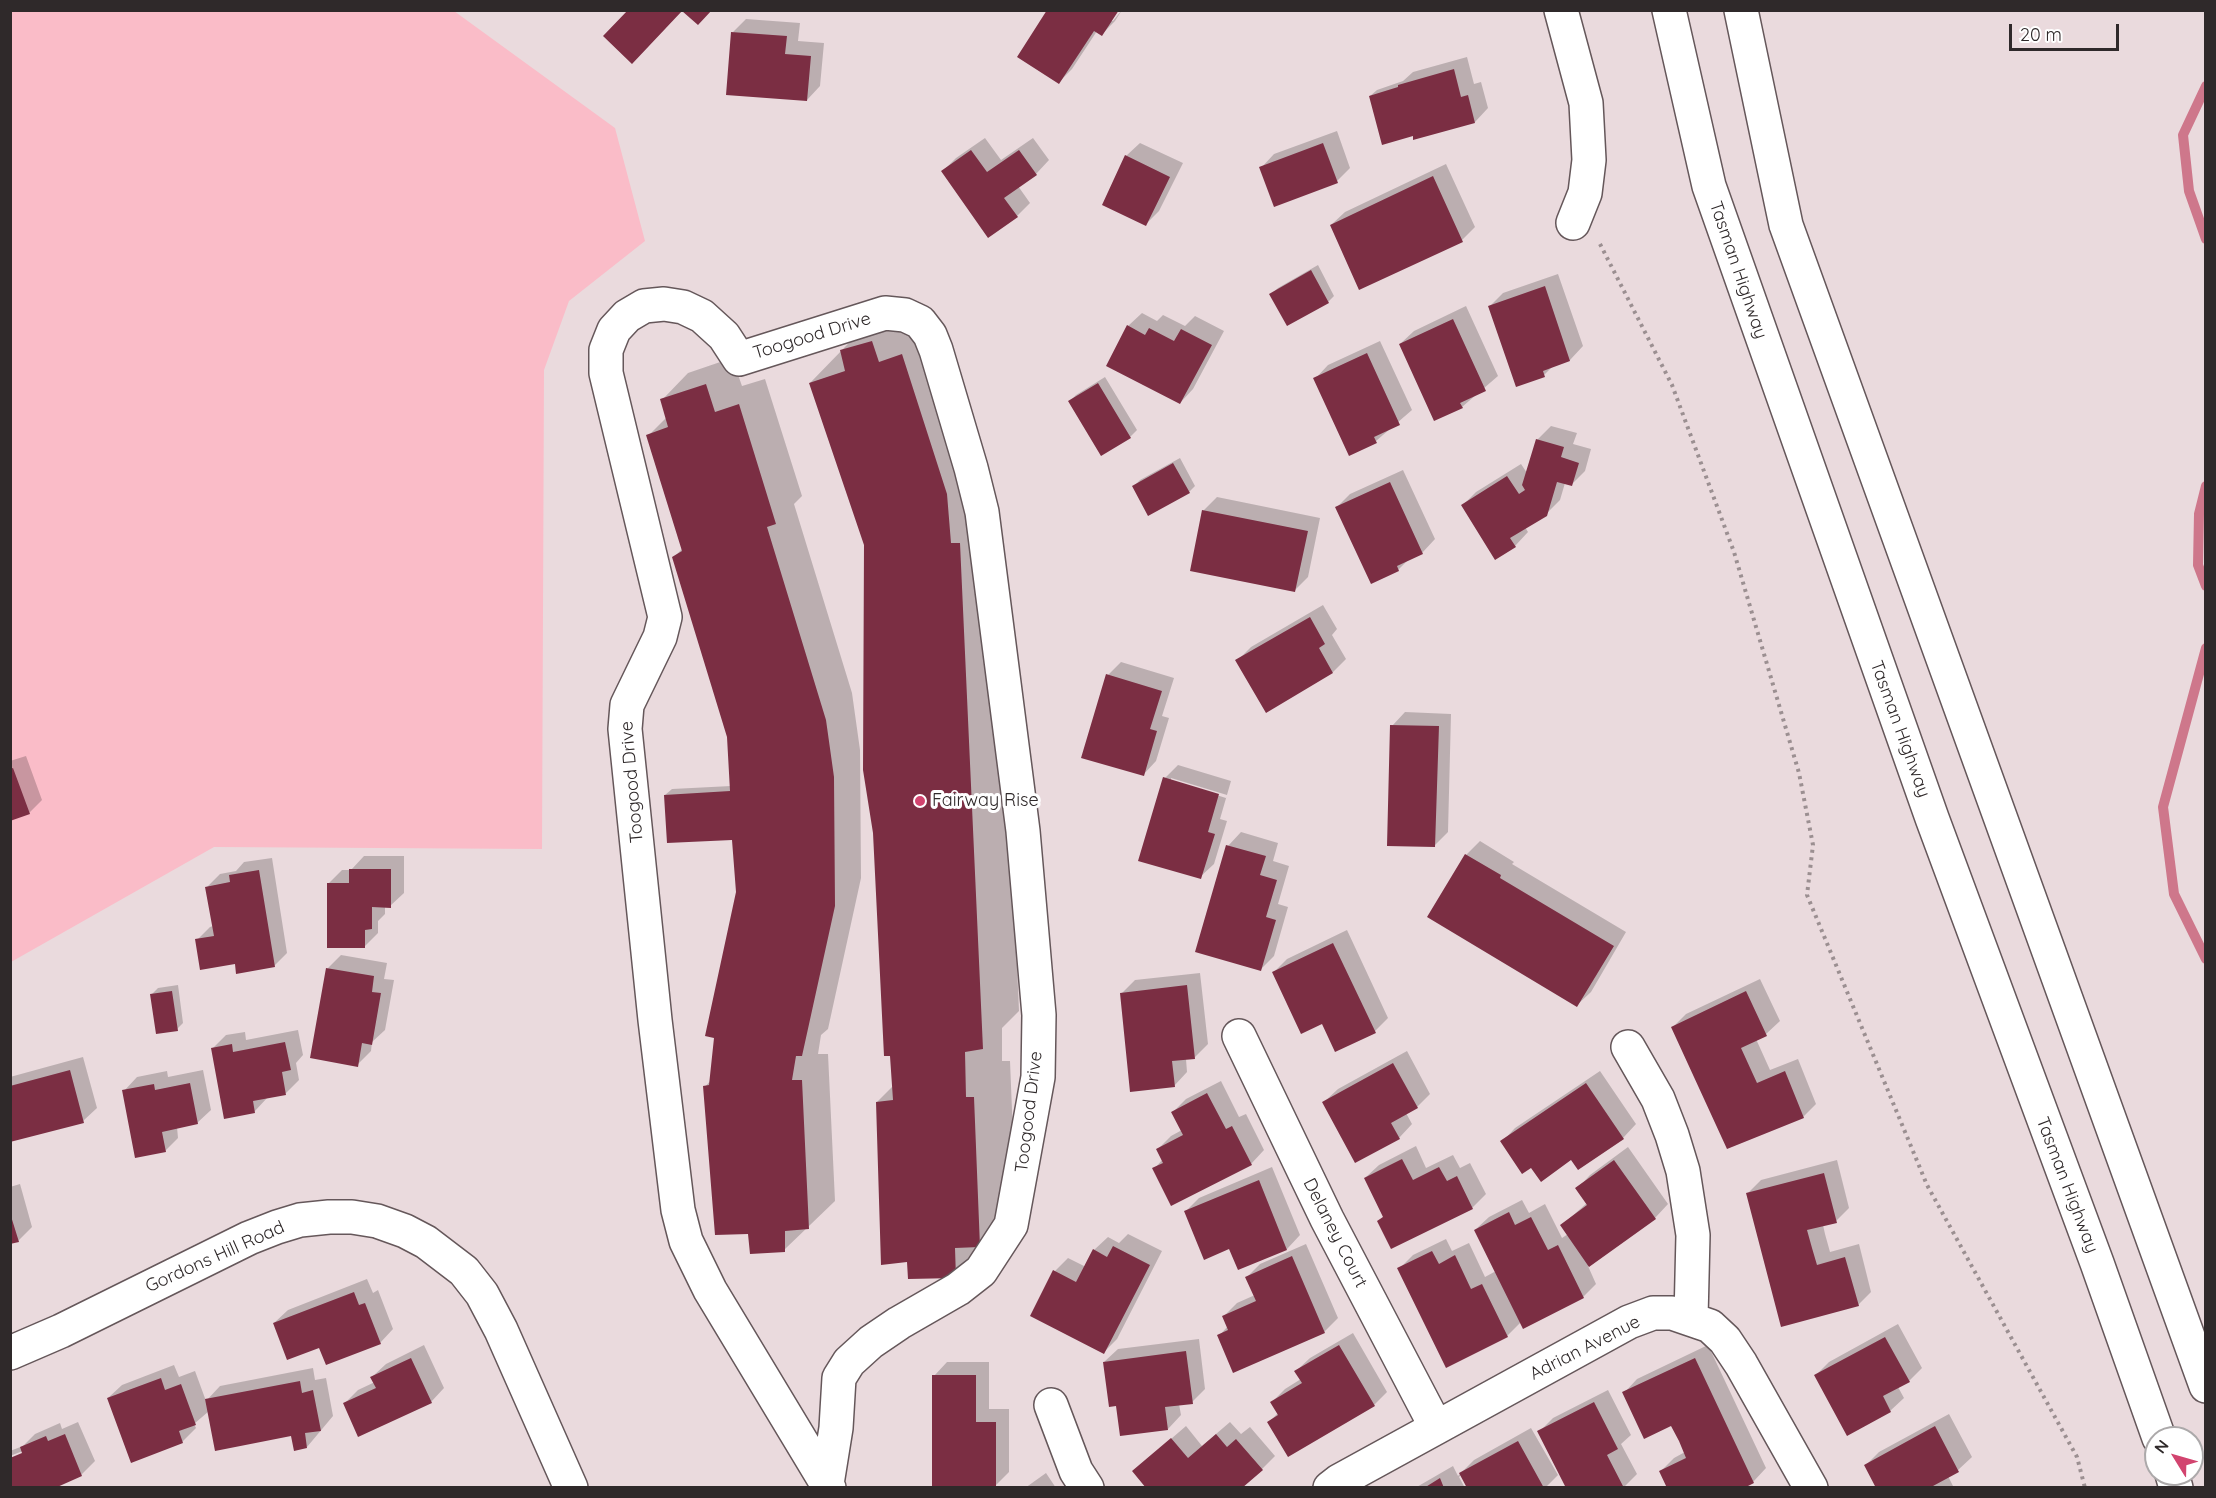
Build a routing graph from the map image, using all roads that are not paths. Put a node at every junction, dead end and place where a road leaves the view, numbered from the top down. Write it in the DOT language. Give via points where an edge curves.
graph roads {
  1 [pos="1561,10"];
  2 [pos="1669,10"];
  3 [pos="1741,10"];
  4 [pos="1573,223"];
  5 [pos="1239,1036"];
  6 [pos="1628,1047"];
  7 [pos="1691,1318"];
  8 [pos="10,1353"];
  9 [pos="2205,1386"];
  10 [pos="1052,1405"];
  11 [pos="2155,1426"];
  12 [pos="1436,1427"];
  13 [pos="828,1486"];
  14 [pos="572,1488"];
  15 [pos="1087,1488"];
  16 [pos="1330,1488"];
  17 [pos="1811,1488"];
  1 -- 4 [label="main road" via="1586,103 1589,160 1585,193"];
  2 -- 11 [label="main road, Tasman Highway" via="1709,186 1932,818"];
  3 -- 9 [label="main road" via="1786,225"];
  5 -- 12 [label="main road, Delaney Court" via="1327,1219"];
  6 -- 7 [label="main road" via="1658,1099 1683,1171 1693,1235"];
  7 -- 12 [label="main road, Adrian Avenue" via="1653,1313 1629,1322"];
  7 -- 17 [label="main road, Adrian Avenue" via="1710,1326 1725,1340"];
  8 -- 14 [label="main road, Gordons Hill Road" via="276,1227 329,1216 377,1221 426,1242 464,1271 482,1294"];
  10 -- 15 [label="main road" via="1076,1471"];
  12 -- 16 [label="main road, Adrian Avenue"];
  13 -- 13 [label="main road, Toogood Drive" via="710,1290 686,1241 678,1210 625,729 627,705 660,637 665,617 606,373 606,350 614,330 644,306 683,307 702,316 724,336 739,359 885,313 905,315 920,322 936,350 982,512 1023,831 1039,1015 1038,1077 1011,1225 981,1271 871,1342 849,1362 839,1378"];
}
